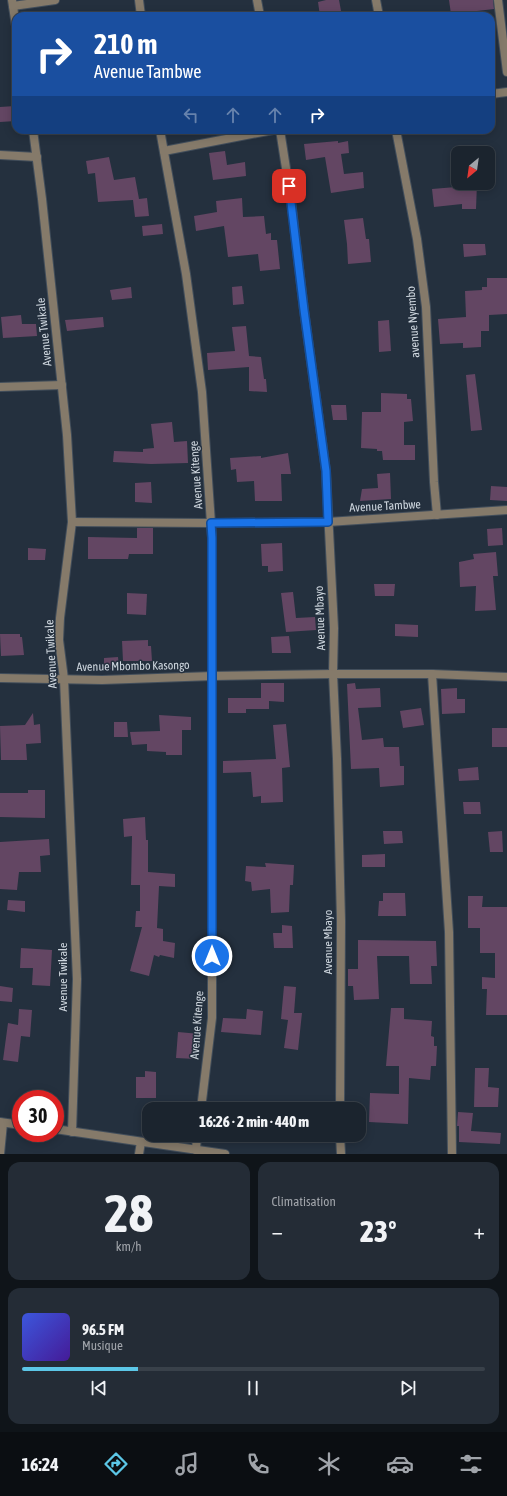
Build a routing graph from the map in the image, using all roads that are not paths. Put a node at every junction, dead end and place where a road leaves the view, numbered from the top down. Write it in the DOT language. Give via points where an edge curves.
graph roads {
  1 [pos="55,0"];
  2 [pos="139,0"];
  3 [pos="257,0"];
  4 [pos="376,0"];
  5 [pos="498,0"];
  6 [pos="12,3"];
  7 [pos="140,12"];
  8 [pos="259,12"];
  9 [pos="378,12"];
  10 [pos="507,72"];
  11 [pos="507,92"];
  12 [pos="495,94"];
  13 [pos="34,134"];
  14 [pos="161,134"];
  15 [pos="252,134"];
  16 [pos="281,134"];
  17 [pos="397,134"];
  18 [pos="164,151"];
  19 [pos="0,155"];
  20 [pos="37,157"];
  21 [pos="62,385"];
  22 [pos="0,387"];
  23 [pos="507,510"];
  24 [pos="437,515"];
  25 [pos="72,522"];
  26 [pos="328,522"];
  27 [pos="211,523"];
  28 [pos="333,674"];
  29 [pos="432,674"];
  30 [pos="213,676"];
  31 [pos="507,677"];
  32 [pos="0,678"];
  33 [pos="64,679"];
  34 [pos="202,1102"];
  35 [pos="340,1102"];
  36 [pos="2,1122"];
  37 [pos="12,1124"];
  38 [pos="64,1131"];
  39 [pos="72,1132"];
  40 [pos="141,1142"];
  41 [pos="197,1142"];
  42 [pos="340,1142"];
  43 [pos="196,1150"];
  44 [pos="0,1154"];
  45 [pos="139,1154"];
  46 [pos="225,1154"];
  47 [pos="340,1154"];
  48 [pos="452,1154"];
  1 -- 6 [label="street"];
  2 -- 7 [label="street"];
  3 -- 8 [label="street"];
  4 -- 9 [label="street"];
  5 -- 10 [label="street"];
  11 -- 12 [label="street"];
  13 -- 20 [label="street, Avenue Twikale"];
  14 -- 18 [label="street, Avenue Kitenge"];
  15 -- 18 [label="street"];
  16 -- 26 [label="street, Avenue Mbayo" via="326,471"];
  17 -- 24 [label="street, avenue Nyembo" via="417,239 426,306"];
  18 -- 27 [label="street, Avenue Kitenge" via="186,274 202,392"];
  19 -- 20 [label="street"];
  20 -- 21 [label="street, Avenue Twikale"];
  21 -- 22 [label="street"];
  21 -- 25 [label="street, Avenue Twikale"];
  23 -- 24 [label="street, Avenue Tambwe"];
  24 -- 26 [label="street, Avenue Tambwe"];
  25 -- 27 [label="street, Avenue Tambwe"];
  25 -- 33 [label="street, Avenue Twikale" via="60,618"];
  26 -- 27 [label="street, Avenue Tambwe"];
  26 -- 28 [label="street, Avenue Mbayo" via="334,628"];
  27 -- 30 [label="street, Avenue Kitenge"];
  28 -- 29 [label="street, Avenue Mbombo Kasongo"];
  28 -- 30 [label="street, Avenue Mbombo Kasongo"];
  28 -- 35 [label="street, Avenue Mbayo" via="341,922"];
  29 -- 31 [label="street, Avenue Mbombo Kasongo"];
  29 -- 48 [label="street" via="449,932"];
  30 -- 33 [label="street, Avenue Mbombo Kasongo"];
  30 -- 34 [label="street, Avenue Kitenge" via="212,1018"];
  32 -- 33 [label="street, Avenue Mbombo Kasongo"];
  33 -- 39 [label="street, Avenue Twikale" via="77,979"];
  36 -- 37 [label="street"];
  36 -- 44 [label="street"];
  38 -- 39 [label="street"];
  39 -- 40 [label="street"];
  40 -- 43 [label="street"];
  40 -- 45 [label="street"];
  41 -- 43 [label="street"];
  42 -- 47 [label="street"];
  43 -- 46 [label="street"];
}
